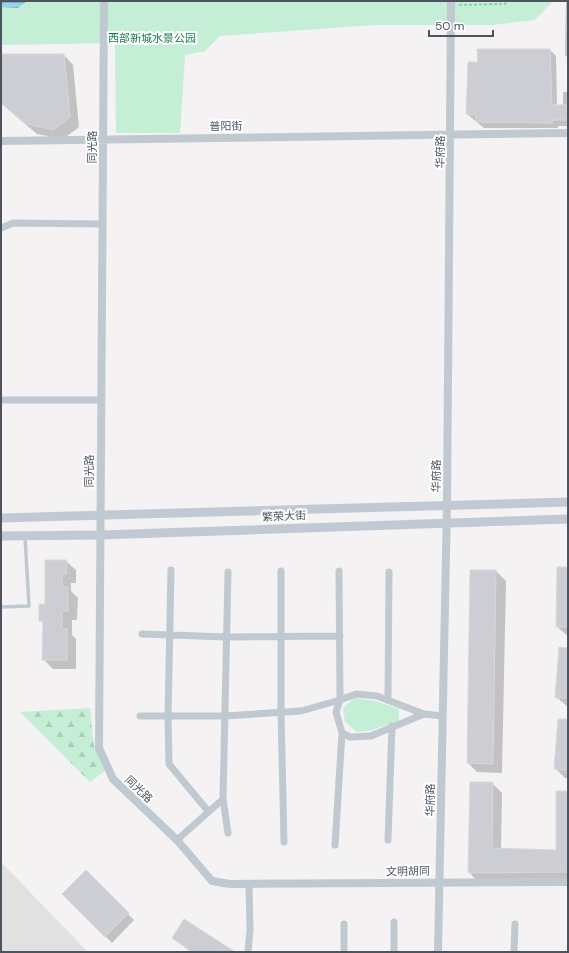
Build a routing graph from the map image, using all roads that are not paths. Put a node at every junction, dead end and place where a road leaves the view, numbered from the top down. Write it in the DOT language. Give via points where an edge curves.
graph roads {
  1 [pos="104,1"];
  2 [pos="451,3"];
  3 [pos="568,133"];
  4 [pos="451,134"];
  5 [pos="103,139"];
  6 [pos="1,141"];
  7 [pos="102,224"];
  8 [pos="1,228"];
  9 [pos="1,400"];
  10 [pos="101,400"];
  11 [pos="568,502"];
  12 [pos="446,504"];
  13 [pos="100,516"];
  14 [pos="1,518"];
  15 [pos="568,519"];
  16 [pos="446,522"];
  17 [pos="100,535"];
  18 [pos="1,536"];
  19 [pos="25,536"];
  20 [pos="171,570"];
  21 [pos="282,571"];
  22 [pos="339,571"];
  23 [pos="228,572"];
  24 [pos="389,572"];
  25 [pos="1,607"];
  26 [pos="142,634"];
  27 [pos="169,635"];
  28 [pos="340,636"];
  29 [pos="227,637"];
  30 [pos="281,638"];
  31 [pos="388,699"];
  32 [pos="340,700"];
  33 [pos="281,712"];
  34 [pos="424,714"];
  35 [pos="140,716"];
  36 [pos="225,716"];
  37 [pos="442,716"];
  38 [pos="168,717"];
  39 [pos="392,726"];
  40 [pos="342,732"];
  41 [pos="223,799"];
  42 [pos="208,811"];
  43 [pos="228,833"];
  44 [pos="177,840"];
  45 [pos="388,840"];
  46 [pos="284,842"];
  47 [pos="335,845"];
  48 [pos="439,882"];
  49 [pos="568,882"];
  50 [pos="230,884"];
  51 [pos="249,884"];
  52 [pos="394,922"];
  53 [pos="344,924"];
  54 [pos="515,924"];
  55 [pos="248,952"];
  56 [pos="344,952"];
  57 [pos="394,952"];
  58 [pos="438,952"];
  59 [pos="514,952"];
  1 -- 5 [label="street, 同光路"];
  2 -- 4 [label="street, 华府路"];
  3 -- 4 [label="street, 普阳街"];
  4 -- 5 [label="street, 普阳街"];
  4 -- 12 [label="street, 华府路"];
  5 -- 6 [label="street, 普阳街"];
  5 -- 7 [label="street, 同光路"];
  7 -- 8 [label="street" via="12,223"];
  7 -- 10 [label="street, 同光路"];
  9 -- 10 [label="street"];
  10 -- 13 [label="street, 同光路"];
  11 -- 12 [label="main road, 繁荣大街"];
  12 -- 13 [label="main road, 繁荣大街"];
  12 -- 16 [label="street, 华府路"];
  13 -- 14 [label="main road, 繁荣大街"];
  13 -- 17 [label="street, 同光路"];
  15 -- 16 [label="main road, 繁荣大街"];
  16 -- 17 [label="main road, 繁荣大街"];
  16 -- 37 [label="street, 华府路"];
  17 -- 19 [label="main road, 繁荣大街"];
  17 -- 44 [label="street, 同光路" via="99,748 113,779"];
  18 -- 19 [label="main road, 繁荣大街"];
  19 -- 25 [label="lane" via="29,606"];
  20 -- 27 [label="street"];
  21 -- 30 [label="street"];
  22 -- 28 [label="street"];
  23 -- 29 [label="street"];
  24 -- 31 [label="street"];
  26 -- 27 [label="street"];
  27 -- 29 [label="street"];
  27 -- 38 [label="street"];
  28 -- 30 [label="street"];
  28 -- 32 [label="street"];
  29 -- 30 [label="street"];
  29 -- 36 [label="street"];
  30 -- 33 [label="street"];
  31 -- 32 [label="street" via="356,694"];
  31 -- 34 [label="street"];
  32 -- 33 [label="street" via="301,711"];
  32 -- 40 [label="street" via="336,712"];
  33 -- 36 [label="street"];
  33 -- 46 [label="street"];
  34 -- 37 [label="street"];
  34 -- 39 [label="street"];
  35 -- 38 [label="street"];
  36 -- 38 [label="street"];
  36 -- 41 [label="street"];
  37 -- 48 [label="street, 华府路"];
  38 -- 42 [label="street" via="169,764"];
  39 -- 40 [label="street" via="371,736 350,737"];
  39 -- 45 [label="street"];
  40 -- 47 [label="street"];
  41 -- 42 [label="street"];
  41 -- 43 [label="street"];
  42 -- 44 [label="street"];
  44 -- 50 [label="street, 同光路" via="212,881"];
  48 -- 49 [label="street, 文明胡同"];
  48 -- 51 [label="street, 文明胡同"];
  48 -- 58 [label="street, 华府路"];
  50 -- 51 [label="street, 文明胡同"];
  51 -- 55 [label="street"];
  52 -- 57 [label="street"];
  53 -- 56 [label="street"];
  54 -- 59 [label="street"];
}
